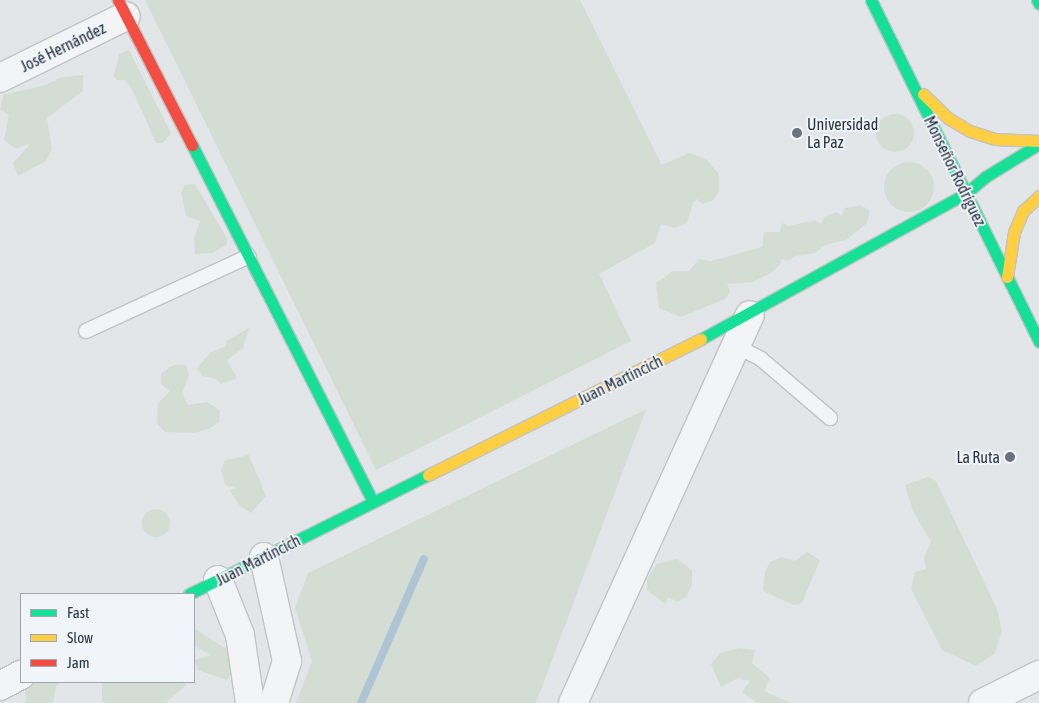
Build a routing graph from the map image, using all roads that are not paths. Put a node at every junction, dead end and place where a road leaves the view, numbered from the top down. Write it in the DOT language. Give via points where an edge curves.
graph roads {
  1 [pos="871,0"];
  2 [pos="1037,0"];
  3 [pos="1039,4"];
  4 [pos="122,8"];
  5 [pos="0,78"];
  6 [pos="913,85"];
  7 [pos="1039,142"];
  8 [pos="966,194"];
  9 [pos="1039,196"];
  10 [pos="249,256"];
  11 [pos="1007,277"];
  12 [pos="750,315"];
  13 [pos="86,331"];
  14 [pos="1039,342"];
  15 [pos="736,346"];
  16 [pos="830,418"];
  17 [pos="373,502"];
  18 [pos="264,557"];
  19 [pos="218,580"];
  20 [pos="191,593"];
  21 [pos="1039,675"];
  22 [pos="20,676"];
  23 [pos="0,686"];
  24 [pos="250,703"];
  25 [pos="274,703"];
  26 [pos="573,703"];
  27 [pos="983,703"];
  1 -- 6 [label="main road, Monseñor Rodríguez"];
  2 -- 3 [label="main road"];
  4 -- 5 [label="street, José Hernández"];
  4 -- 10 [label="main road"];
  6 -- 7 [label="main road" via="948,118 970,131 995,139"];
  6 -- 8 [label="main road, Monseñor Rodríguez"];
  7 -- 8 [label="main road, Juan Martincich"];
  8 -- 11 [label="main road, Monseñor Rodríguez"];
  8 -- 12 [label="main road, Juan Martincich"];
  9 -- 11 [label="main road" via="1023,211 1014,232"];
  10 -- 13 [label="lane"];
  10 -- 17 [label="main road"];
  11 -- 14 [label="main road, Monseñor Rodríguez"];
  12 -- 15 [label="street"];
  12 -- 17 [label="main road, Juan Martincich"];
  15 -- 16 [label="lane" via="760,359"];
  15 -- 26 [label="street"];
  17 -- 18 [label="main road, Juan Martincich"];
  18 -- 19 [label="main road, Juan Martincich"];
  18 -- 25 [label="street" via="288,661"];
  19 -- 20 [label="main road, Juan Martincich"];
  19 -- 24 [label="street" via="240,635"];
  21 -- 27 [label="street"];
  22 -- 23 [label="street"];
}
